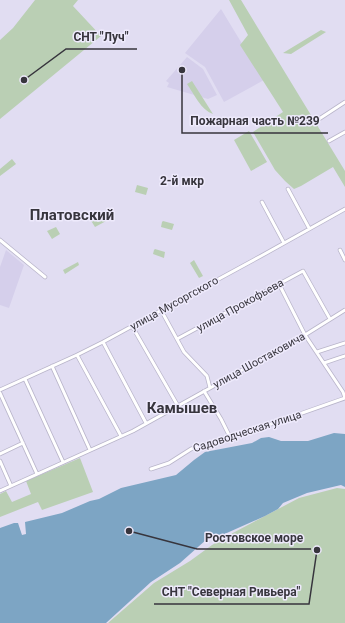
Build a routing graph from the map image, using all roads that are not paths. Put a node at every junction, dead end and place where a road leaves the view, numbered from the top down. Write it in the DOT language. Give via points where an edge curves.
graph roads {
  1 [pos="345,102"];
  2 [pos="316,121"];
  3 [pos="345,132"];
  4 [pos="329,141"];
  5 [pos="288,189"];
  6 [pos="262,202"];
  7 [pos="345,209"];
  8 [pos="309,228"];
  9 [pos="0,240"];
  10 [pos="284,243"];
  11 [pos="340,250"];
  12 [pos="345,260"];
  13 [pos="45,277"];
  14 [pos="278,284"];
  15 [pos="160,310"];
  16 [pos="345,310"];
  17 [pos="330,319"];
  18 [pos="132,326"];
  19 [pos="305,334"];
  20 [pos="177,339"];
  21 [pos="103,342"];
  22 [pos="345,343"];
  23 [pos="317,352"];
  24 [pos="77,355"];
  25 [pos="345,356"];
  26 [pos="324,363"];
  27 [pos="52,366"];
  28 [pos="25,379"];
  29 [pos="210,388"];
  30 [pos="0,391"];
  31 [pos="204,391"];
  32 [pos="345,398"];
  33 [pos="178,406"];
  34 [pos="146,424"];
  35 [pos="121,436"];
  36 [pos="230,437"];
  37 [pos="23,443"];
  38 [pos="90,450"];
  39 [pos="0,454"];
  40 [pos="0,461"];
  41 [pos="63,462"];
  42 [pos="151,470"];
  43 [pos="37,474"];
  44 [pos="11,486"];
  45 [pos="0,491"];
  1 -- 2 [label="street"];
  3 -- 4 [label="street"];
  5 -- 8 [label="street"];
  6 -- 10 [label="street"];
  7 -- 8 [label="street, улица Мусоргского"];
  8 -- 10 [label="street, улица Мусоргского"];
  9 -- 13 [label="street"];
  10 -- 15 [label="street, улица Мусоргского"];
  11 -- 12 [label="street"];
  14 -- 17 [label="street, улица Прокофьева" via="303,271"];
  14 -- 19 [label="street"];
  14 -- 20 [label="street, улица Прокофьева"];
  15 -- 18 [label="street, улица Мусоргского"];
  15 -- 20 [label="street"];
  16 -- 17 [label="street, улица Шостаковича"];
  17 -- 19 [label="street, улица Шостаковича"];
  18 -- 21 [label="street, улица Мусоргского"];
  18 -- 33 [label="street"];
  19 -- 23 [label="street"];
  19 -- 29 [label="street, улица Шостаковича"];
  20 -- 29 [label="street" via="184,352 207,376"];
  21 -- 24 [label="street, улица Мусоргского"];
  21 -- 34 [label="street"];
  22 -- 23 [label="street, улица Шостаковича"];
  23 -- 26 [label="street"];
  24 -- 27 [label="street, улица Мусоргского"];
  24 -- 35 [label="street"];
  25 -- 26 [label="street"];
  26 -- 32 [label="street"];
  27 -- 28 [label="street, улица Мусоргского"];
  27 -- 38 [label="street"];
  28 -- 30 [label="street, улица Мусоргского"];
  28 -- 41 [label="street"];
  29 -- 31 [label="street, улица Шостаковича"];
  30 -- 37 [label="street"];
  31 -- 33 [label="street, улица Шостаковича"];
  31 -- 36 [label="street"];
  32 -- 36 [label="street, Садоводческая улица"];
  33 -- 34 [label="street, улица Шостаковича"];
  34 -- 35 [label="street, улица Шостаковича"];
  35 -- 38 [label="street, улица Шостаковича"];
  36 -- 42 [label="street, Садоводческая улица" via="191,449 169,463"];
  37 -- 39 [label="street"];
  37 -- 43 [label="street"];
  38 -- 41 [label="street, улица Шостаковича"];
  40 -- 44 [label="street"];
  41 -- 43 [label="street, улица Шостаковича"];
  43 -- 44 [label="street, улица Шостаковича"];
  44 -- 45 [label="street, улица Шостаковича"];
}
